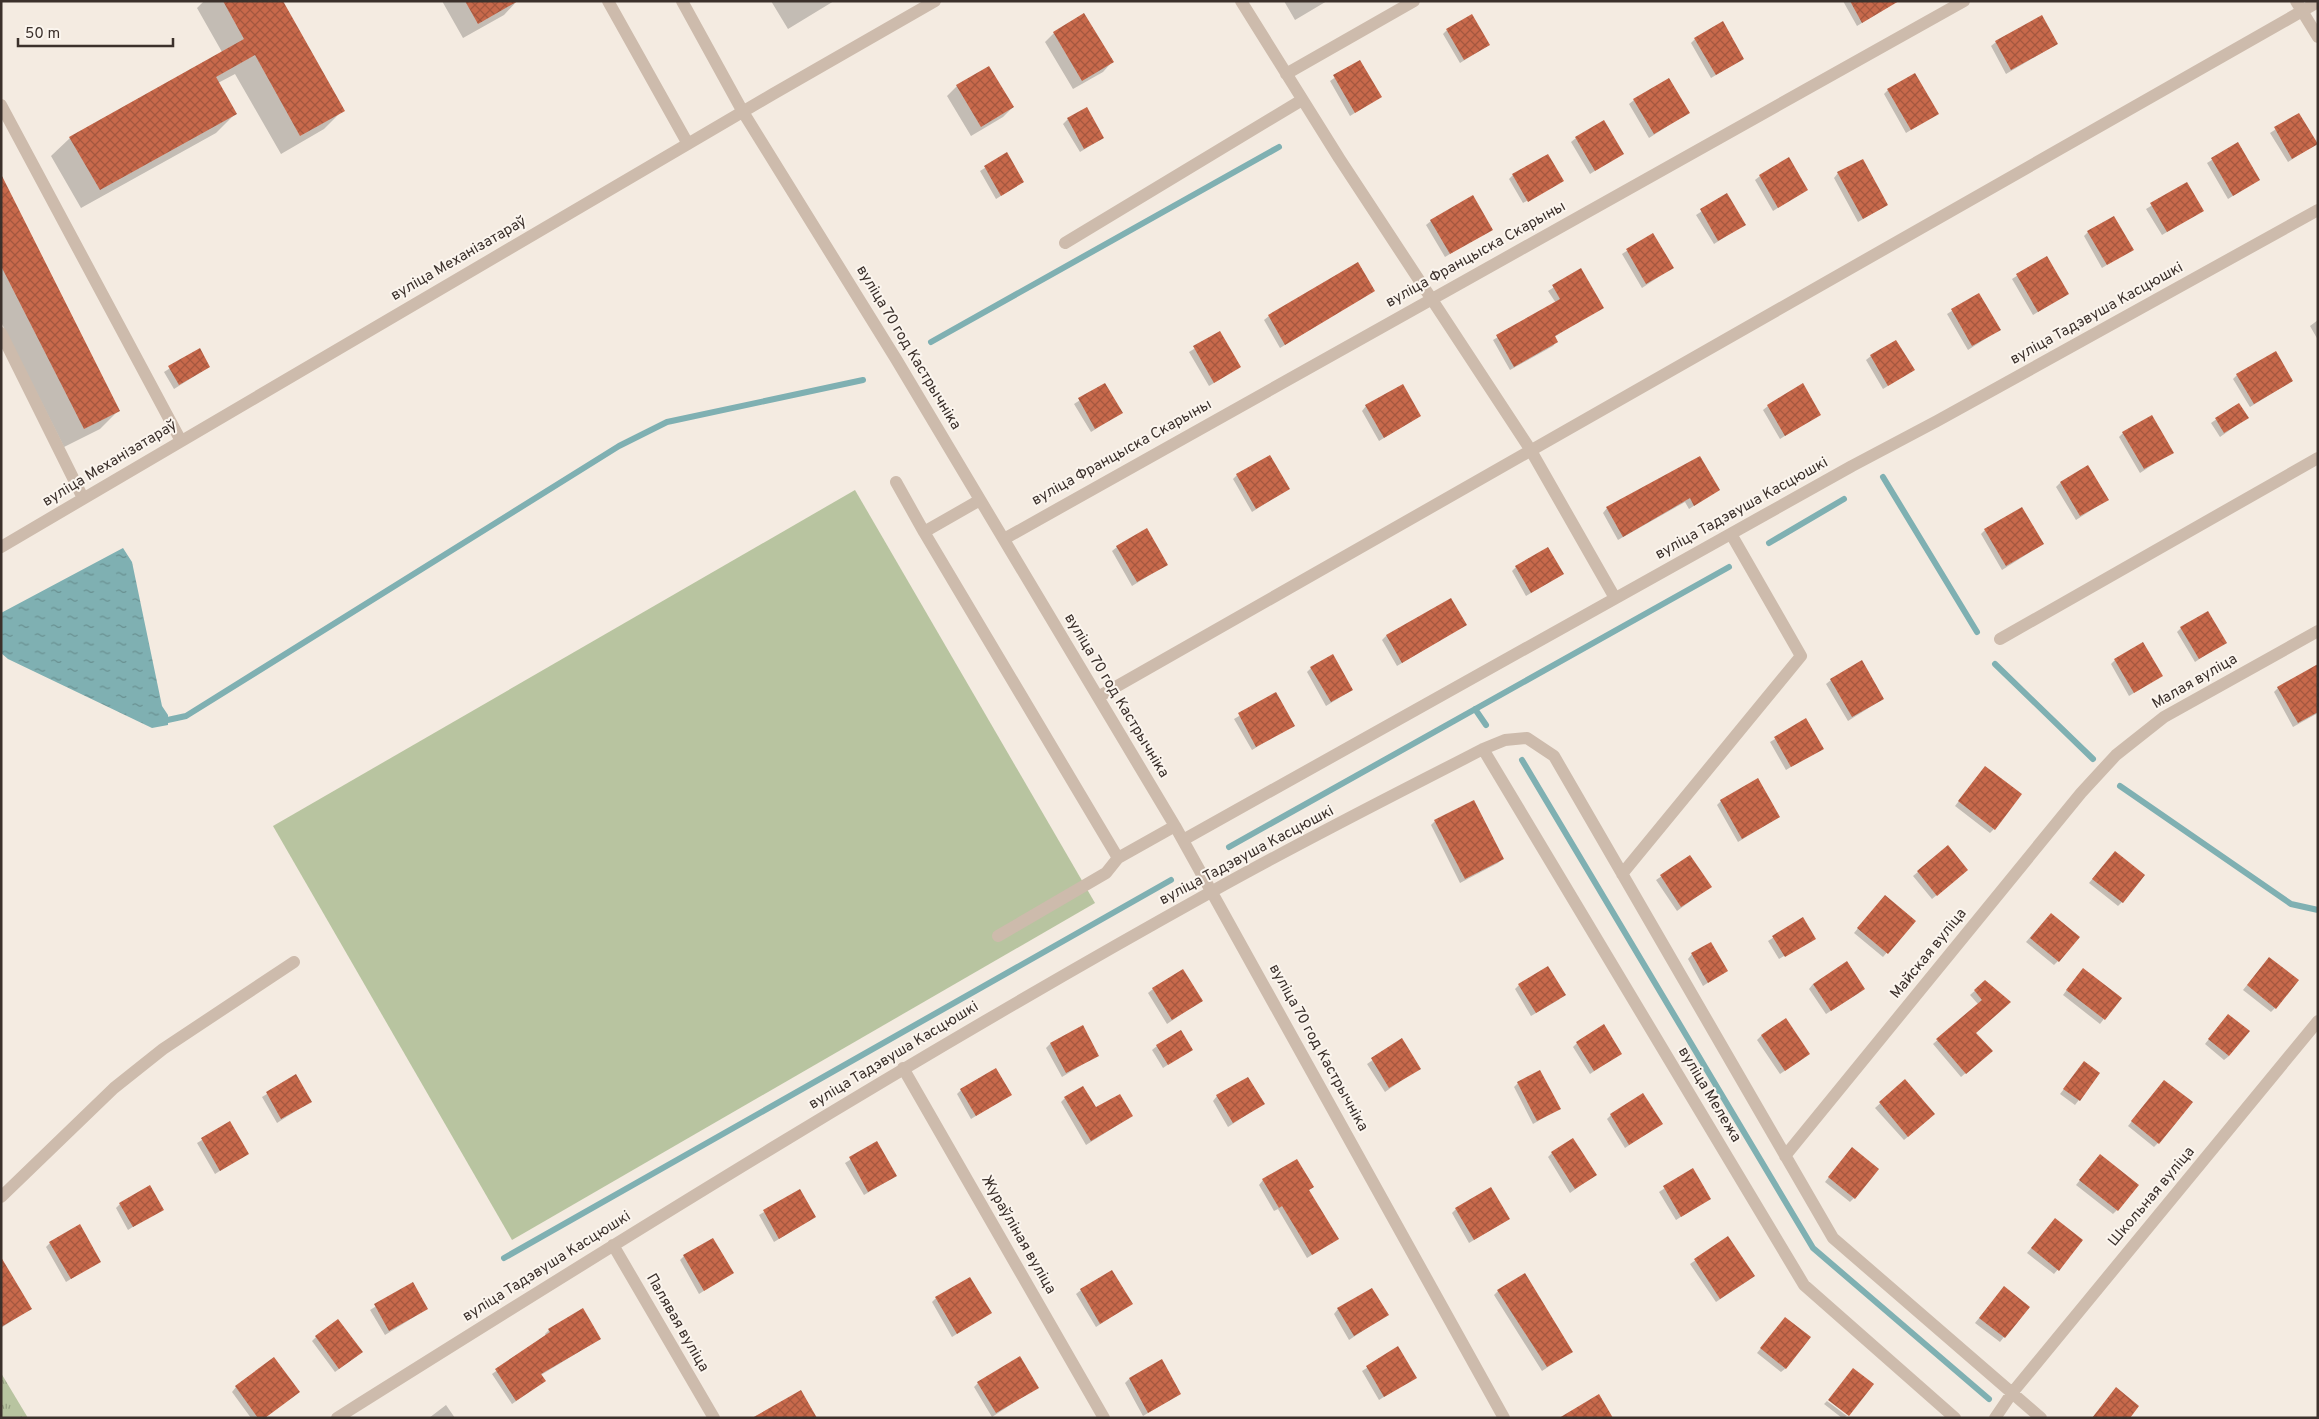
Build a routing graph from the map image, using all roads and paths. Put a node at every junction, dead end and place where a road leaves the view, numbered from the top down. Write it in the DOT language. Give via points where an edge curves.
graph roads {
  1 [pos="608,1"];
  2 [pos="682,1"];
  3 [pos="935,1"];
  4 [pos="1241,1"];
  5 [pos="1414,1"];
  6 [pos="1964,1"];
  7 [pos="2318,2"];
  8 [pos="2299,6"];
  9 [pos="2318,37"];
  10 [pos="1286,74"];
  11 [pos="1302,100"];
  12 [pos="1,105"];
  13 [pos="743,112"];
  14 [pos="688,144"];
  15 [pos="2318,210"];
  16 [pos="1065,243"];
  17 [pos="1431,299"];
  18 [pos="1,333"];
  19 [pos="181,441"];
  20 [pos="1530,450"];
  21 [pos="2318,458"];
  22 [pos="896,482"];
  23 [pos="83,498"];
  24 [pos="980,500"];
  25 [pos="924,532"];
  26 [pos="1731,534"];
  27 [pos="1004,538"];
  28 [pos="1,547"];
  29 [pos="1615,598"];
  30 [pos="2318,631"];
  31 [pos="2000,639"];
  32 [pos="1098,696"];
  33 [pos="1483,749"];
  34 [pos="2100,774"];
  35 [pos="1175,826"];
  36 [pos="1183,840"];
  37 [pos="1118,858"];
  38 [pos="1622,874"];
  39 [pos="1213,891"];
  40 [pos="998,936"];
  41 [pos="294,962"];
  42 [pos="2318,1021"];
  43 [pos="903,1068"];
  44 [pos="1785,1156"];
  45 [pos="1,1197"];
  46 [pos="613,1244"];
  47 [pos="2012,1393"];
  48 [pos="337,1418"];
  49 [pos="714,1418"];
  50 [pos="1104,1418"];
  51 [pos="1504,1418"];
  52 [pos="1954,1418"];
  53 [pos="1995,1418"];
  54 [pos="2041,1418"];
  1 -- 14 [label="street"];
  2 -- 13 [label="street, вуліца 70 год Кастрычніка"];
  3 -- 13 [label="street, вуліца Механізатараў"];
  4 -- 10 [label="street"];
  5 -- 10 [label="street"];
  6 -- 17 [label="street, вуліца Францыска Скарыны"];
  7 -- 8 [label="street"];
  8 -- 9 [label="street"];
  8 -- 20 [label="street"];
  10 -- 11 [label="street"];
  11 -- 16 [label="street"];
  11 -- 17 [label="street"];
  12 -- 19 [label="street"];
  13 -- 14 [label="street, вуліца Механізатараў"];
  13 -- 24 [label="street, вуліца 70 год Кастрычніка"];
  14 -- 19 [label="street, вуліца Механізатараў"];
  15 -- 26 [label="street, вуліца Тадэвуша Касцюшкі"];
  17 -- 20 [label="street"];
  17 -- 27 [label="street, вуліца Францыска Скарыны"];
  18 -- 23 [label="street"];
  19 -- 23 [label="street, вуліца Механізатараў"];
  20 -- 29 [label="street"];
  20 -- 32 [label="street"];
  21 -- 31 [label="street"];
  22 -- 25 [label="street"];
  23 -- 28 [label="street, вуліца Механізатараў"];
  24 -- 25 [label="street"];
  24 -- 27 [label="street, вуліца 70 год Кастрычніка"];
  25 -- 37 [label="street"];
  26 -- 29 [label="street, вуліца Тадэвуша Касцюшкі"];
  26 -- 38 [label="street" via="1801,656"];
  27 -- 32 [label="street, вуліца 70 год Кастрычніка"];
  29 -- 36 [label="street, вуліца Тадэвуша Касцюшкі"];
  30 -- 34 [label="street, Малая вуліца" via="2164,717 2116,755"];
  32 -- 35 [label="street, вуліца 70 год Кастрычніка"];
  33 -- 38 [label="street, вуліца Тадэвуша Касцюшкі" via="1504,740 1528,738 1554,756"];
  33 -- 39 [label="street, вуліца Тадэвуша Касцюшкі"];
  33 -- 52 [label="street, вуліца Мележа" via="1804,1285"];
  34 -- 44 [label="street, Майская вуліца" via="2081,793"];
  35 -- 36 [label="street, вуліца 70 год Кастрычніка"];
  35 -- 37 [label="street"];
  36 -- 39 [label="street, вуліца 70 год Кастрычніка"];
  37 -- 40 [label="street" via="1106,873"];
  38 -- 44 [label="street, вуліца Тадэвуша Касцюшкі"];
  39 -- 43 [label="street, вуліца Тадэвуша Касцюшкі"];
  39 -- 51 [label="street, вуліца 70 год Кастрычніка"];
  41 -- 45 [label="street" via="163,1049 114,1088"];
  42 -- 47 [label="street, Школьная вуліца"];
  43 -- 46 [label="street, вуліца Тадэвуша Касцюшкі"];
  43 -- 50 [label="street, Жураўліная вуліца"];
  44 -- 47 [label="street, вуліца Тадэвуша Касцюшкі" via="1833,1238"];
  46 -- 48 [label="street, вуліца Тадэвуша Касцюшкі"];
  46 -- 49 [label="street, Палявая вуліца"];
  47 -- 53 [label="street, Школьная вуліца"];
  47 -- 54 [label="street, вуліца Тадэвуша Касцюшкі"];
}
